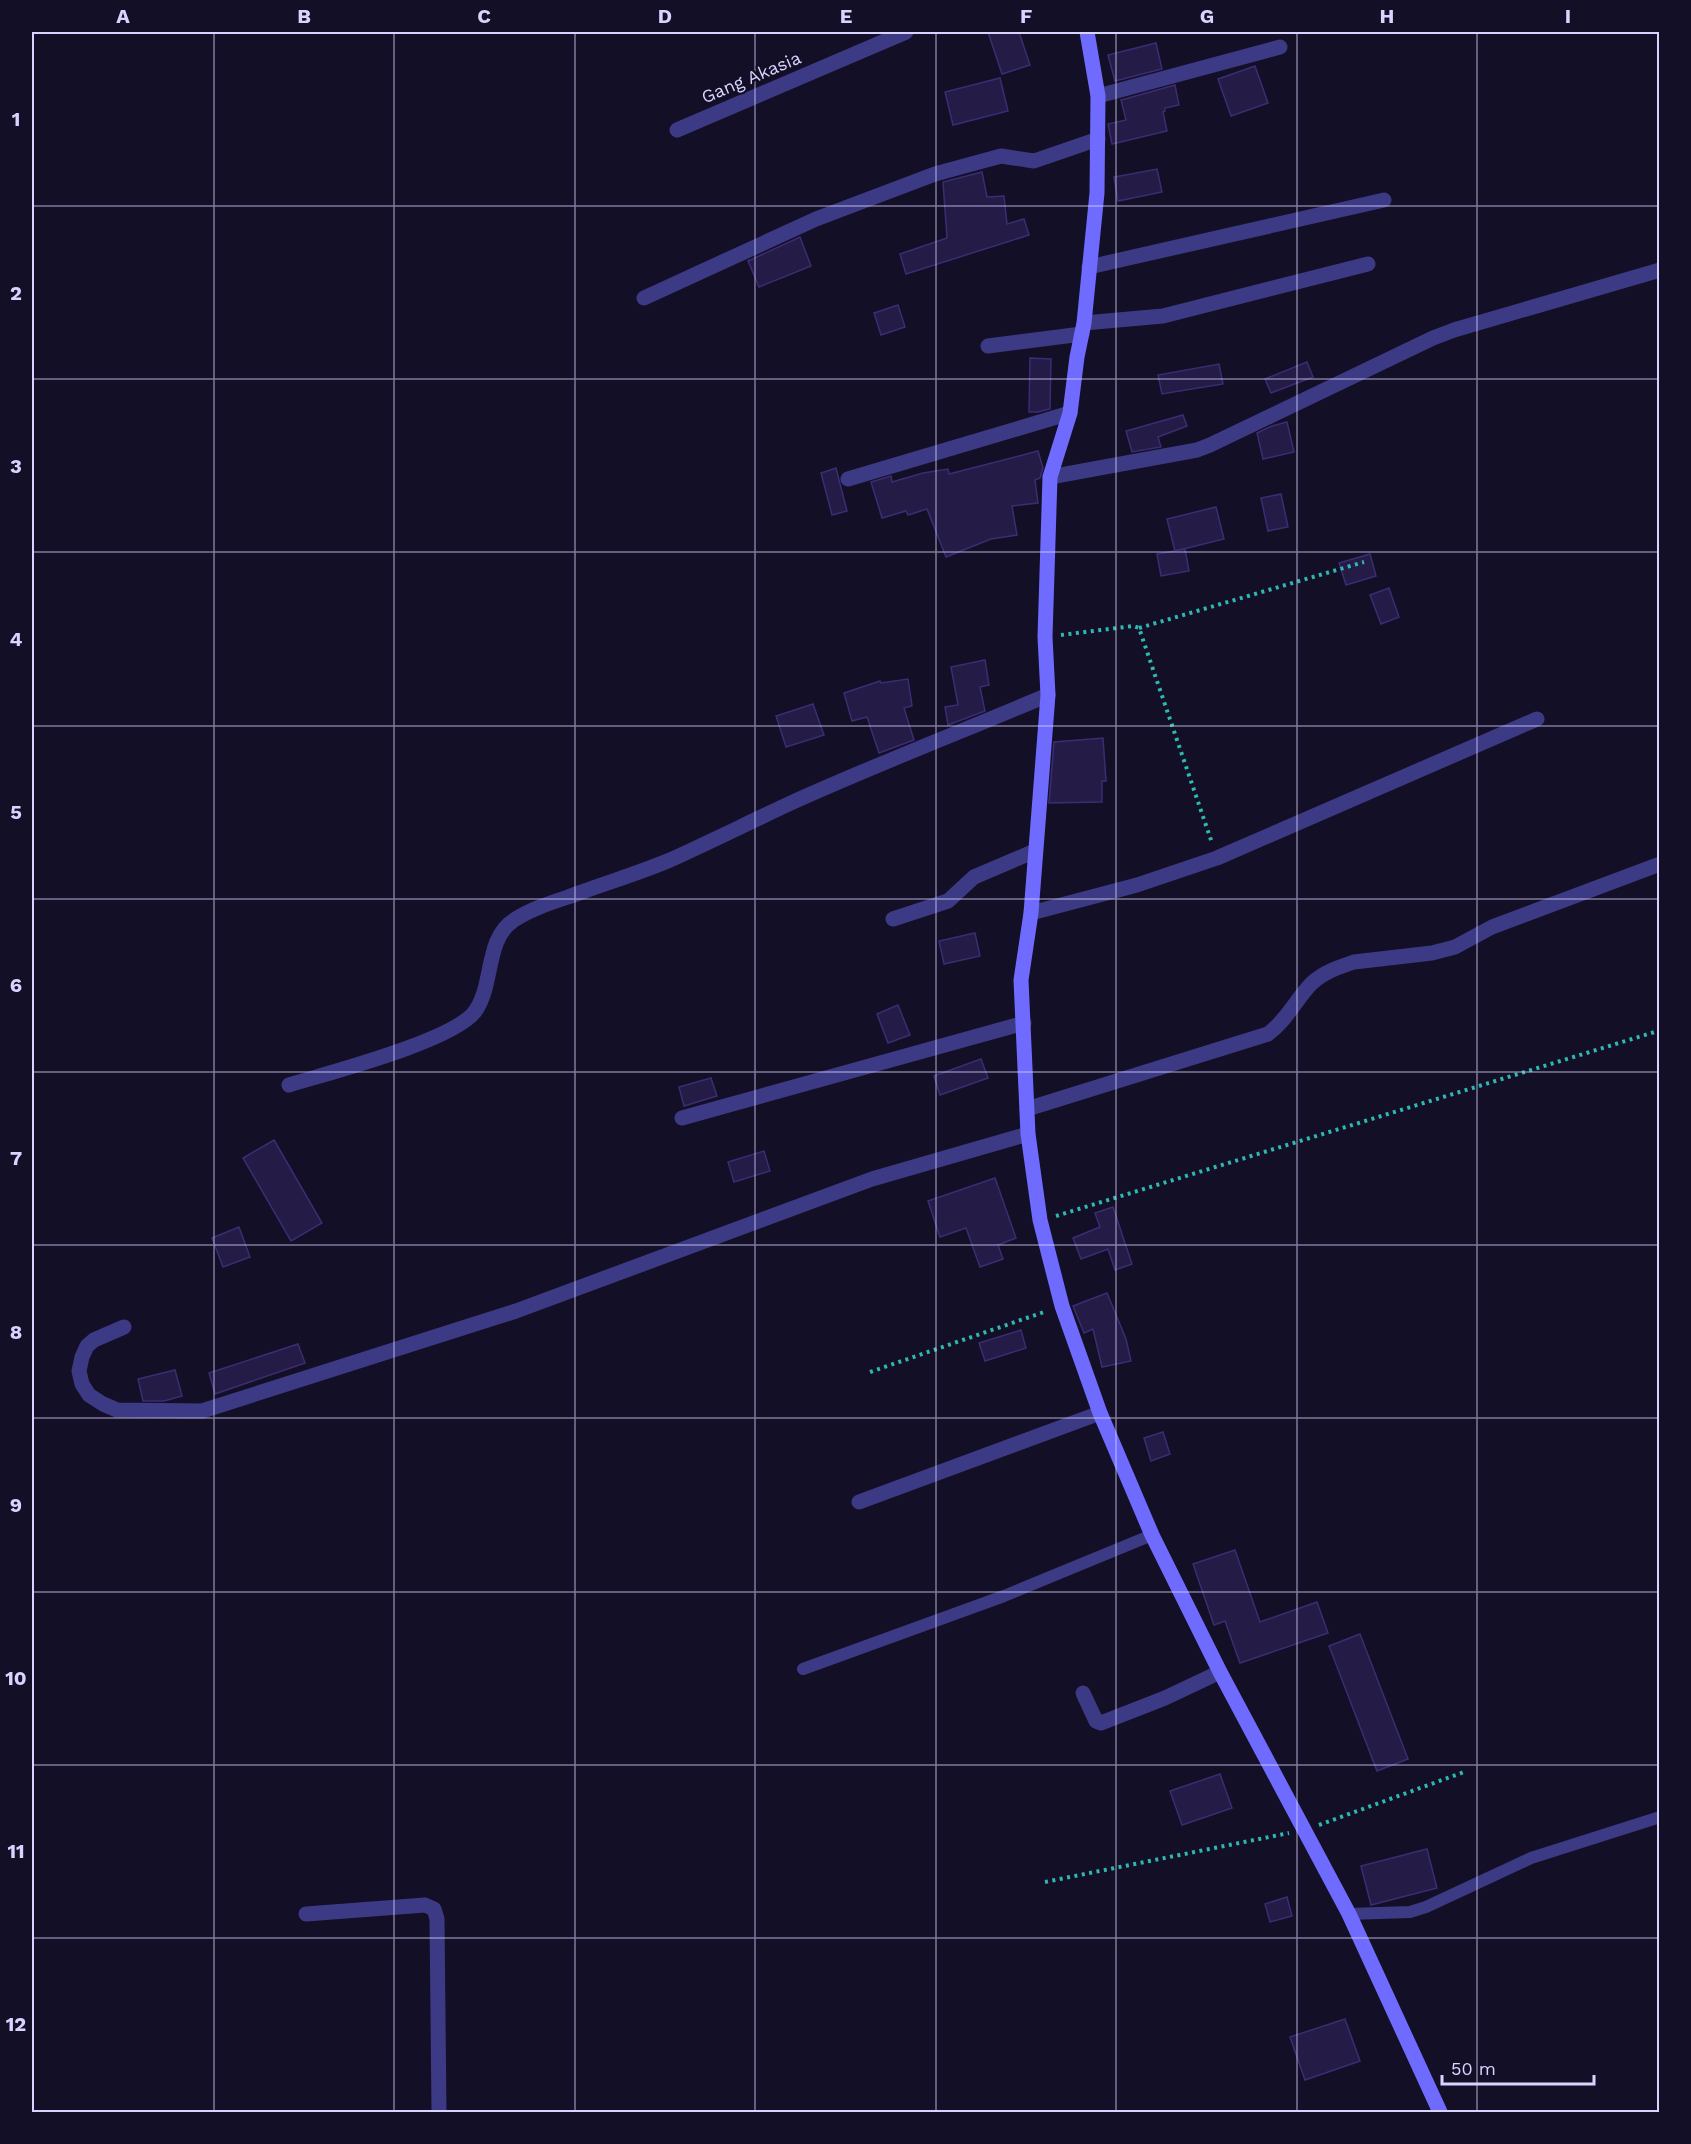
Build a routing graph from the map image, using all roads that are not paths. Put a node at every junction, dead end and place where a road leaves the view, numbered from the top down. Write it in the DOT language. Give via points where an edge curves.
graph roads {
  1 [pos="906,32"];
  2 [pos="1087,32"];
  3 [pos="1280,47"];
  4 [pos="1098,96"];
  5 [pos="677,130"];
  6 [pos="1098,139"];
  7 [pos="1384,200"];
  8 [pos="1368,264"];
  9 [pos="1089,267"];
  10 [pos="1659,270"];
  11 [pos="644,298"];
  12 [pos="1083,329"];
  13 [pos="988,346"];
  14 [pos="1070,413"];
  15 [pos="1050,477"];
  16 [pos="848,479"];
  17 [pos="1048,695"];
  18 [pos="1537,719"];
  19 [pos="1035,851"];
  20 [pos="1659,864"];
  21 [pos="1031,913"];
  22 [pos="893,920"];
  23 [pos="1024,1023"];
  24 [pos="289,1085"];
  25 [pos="1027,1109"];
  26 [pos="682,1118"];
  27 [pos="1028,1134"];
  28 [pos="124,1327"];
  29 [pos="1100,1413"];
  30 [pos="860,1502"];
  31 [pos="1152,1536"];
  32 [pos="802,1669"];
  33 [pos="1220,1672"];
  34 [pos="1083,1693"];
  35 [pos="1659,1817"];
  36 [pos="306,1914"];
  37 [pos="1349,1914"];
  38 [pos="439,2112"];
  39 [pos="1440,2112"];
  1 -- 5 [label="street, Gang Akasia"];
  2 -- 4 [label="main road"];
  3 -- 4 [label="street"];
  4 -- 6 [label="main road"];
  6 -- 9 [label="main road"];
  6 -- 11 [label="street" via="1034,161 1001,156 942,172 816,219"];
  7 -- 9 [label="street"];
  8 -- 12 [label="street" via="1162,316"];
  9 -- 12 [label="main road"];
  10 -- 15 [label="street" via="1433,338 1210,446"];
  12 -- 13 [label="street"];
  12 -- 14 [label="main road"];
  14 -- 15 [label="main road"];
  14 -- 16 [label="street"];
  15 -- 17 [label="main road" via="1045,637"];
  17 -- 19 [label="main road"];
  17 -- 24 [label="street" via="794,802 670,860 538,907 502,932 486,988 469,1018 448,1032 403,1049"];
  18 -- 21 [label="street" via="1217,858 1137,885"];
  19 -- 21 [label="main road"];
  19 -- 22 [label="street" via="974,877 948,901"];
  20 -- 25 [label="street" via="1492,927 1455,947 1342,966 1312,984 1268,1034"];
  21 -- 23 [label="main road" via="1021,980"];
  23 -- 25 [label="main road"];
  23 -- 26 [label="street"];
  25 -- 27 [label="main road"];
  27 -- 28 [label="street" via="872,1179 516,1311 202,1411 117,1410 89,1395 79,1371 87,1346"];
  27 -- 29 [label="main road" via="1041,1220 1062,1306"];
  29 -- 30 [label="street"];
  29 -- 31 [label="main road"];
  31 -- 32 [label="lane" via="1004,1596"];
  31 -- 33 [label="main road"];
  33 -- 34 [label="street" via="1101,1723 1096,1721"];
  33 -- 37 [label="main road"];
  35 -- 37 [label="lane" via="1546,1852 1426,1907 1410,1912"];
  36 -- 38 [label="street" via="425,1905 434,1909"];
  37 -- 39 [label="main road"];
}
